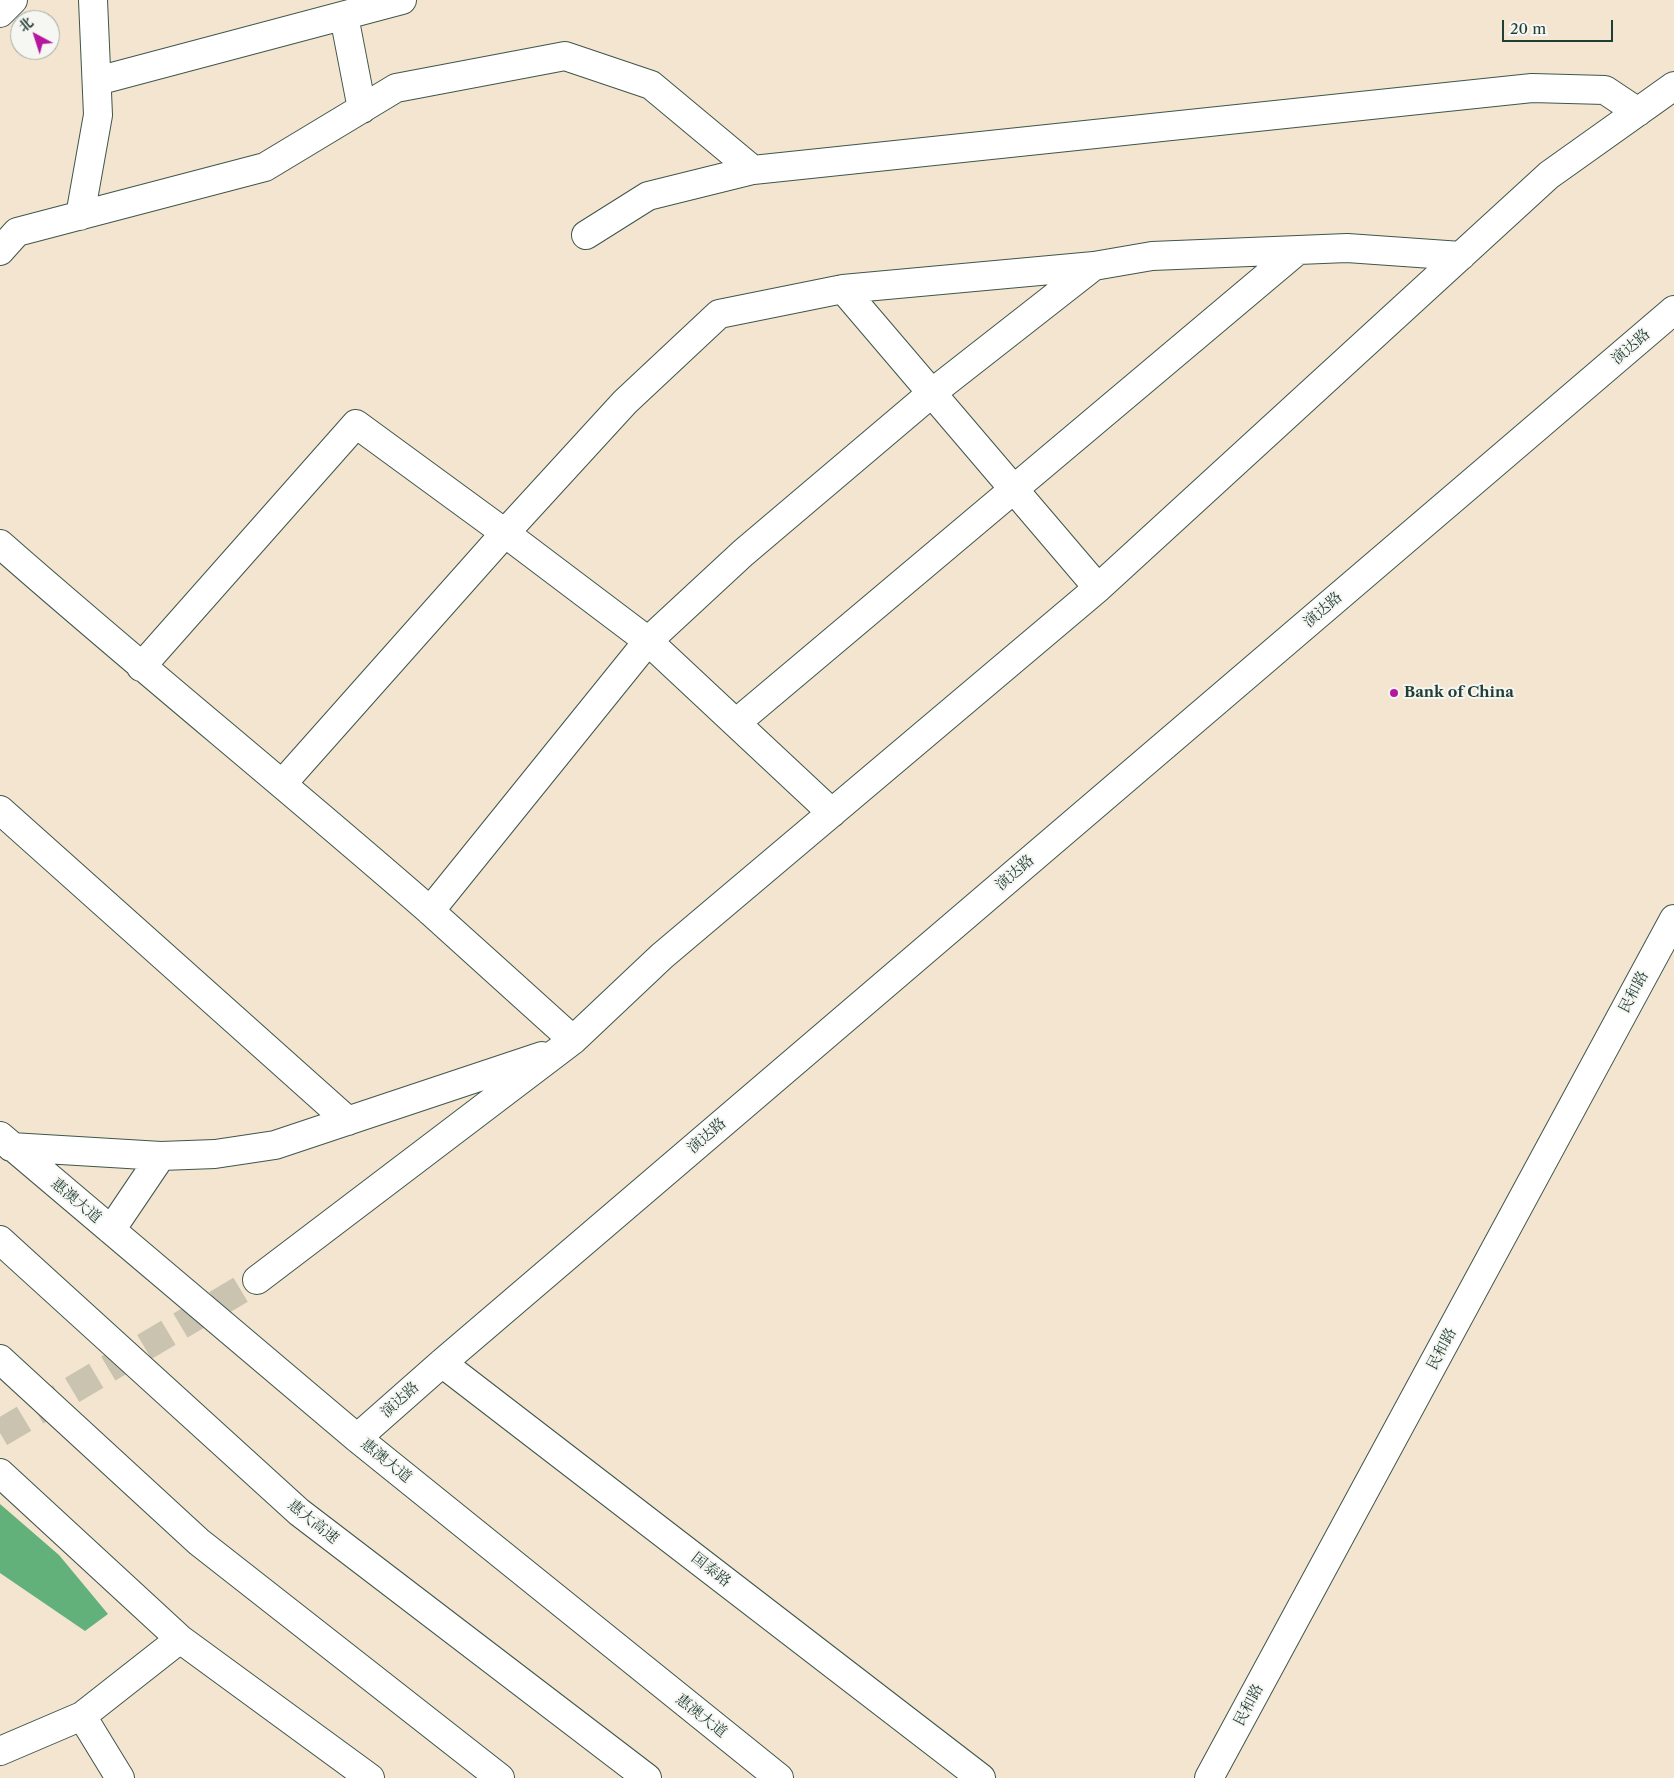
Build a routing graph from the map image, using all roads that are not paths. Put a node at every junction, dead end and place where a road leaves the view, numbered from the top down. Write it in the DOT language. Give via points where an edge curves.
graph roads {
  1 [pos="12,0"];
  2 [pos="93,0"];
  3 [pos="402,0"];
  4 [pos="0,13"];
  5 [pos="344,16"];
  6 [pos="96,81"];
  7 [pos="1674,86"];
  8 [pos="362,109"];
  9 [pos="1638,112"];
  10 [pos="753,170"];
  11 [pos="80,216"];
  12 [pos="586,235"];
  13 [pos="1298,250"];
  14 [pos="0,252"];
  15 [pos="1461,256"];
  16 [pos="1094,266"];
  17 [pos="843,289"];
  18 [pos="1674,310"];
  19 [pos="933,392"];
  20 [pos="1014,488"];
  21 [pos="505,532"];
  22 [pos="0,544"];
  23 [pos="1098,588"];
  24 [pos="648,641"];
  25 [pos="140,667"];
  26 [pos="736,723"];
  27 [pos="282,784"];
  28 [pos="0,810"];
  29 [pos="832,814"];
  30 [pos="430,911"];
  31 [pos="1674,919"];
  32 [pos="568,1045"];
  33 [pos="348,1121"];
  34 [pos="6,1141"];
  35 [pos="161,1156"];
  36 [pos="111,1230"];
  37 [pos="0,1240"];
  38 [pos="257,1280"];
  39 [pos="0,1360"];
  40 [pos="442,1363"];
  41 [pos="357,1438"];
  42 [pos="0,1473"];
  43 [pos="180,1639"];
  44 [pos="82,1716"];
  45 [pos="0,1751"];
  46 [pos="120,1778"];
  47 [pos="370,1778"];
  48 [pos="500,1778"];
  49 [pos="647,1778"];
  50 [pos="779,1778"];
  51 [pos="981,1778"];
  52 [pos="1210,1778"];
  1 -- 4 [label="main road"];
  2 -- 6 [label="main road"];
  3 -- 5 [label="main road"];
  5 -- 6 [label="main road"];
  5 -- 8 [label="main road"];
  6 -- 11 [label="main road" via="98,115"];
  7 -- 9 [label="main road"];
  8 -- 10 [label="main road" via="396,88 564,56 651,85"];
  8 -- 11 [label="main road" via="265,167"];
  9 -- 10 [label="main road" via="1605,90 1532,88"];
  9 -- 15 [label="main road" via="1549,175"];
  10 -- 12 [label="main road" via="648,196"];
  11 -- 14 [label="main road" via="17,232"];
  13 -- 15 [label="main road" via="1347,248"];
  13 -- 16 [label="main road" via="1152,256"];
  13 -- 20 [label="main road"];
  15 -- 23 [label="main road"];
  16 -- 17 [label="main road"];
  16 -- 19 [label="main road"];
  17 -- 19 [label="main road"];
  17 -- 21 [label="main road" via="719,314 625,402"];
  18 -- 40 [label="main road, 演达路"];
  19 -- 20 [label="main road"];
  19 -- 24 [label="main road" via="743,553"];
  20 -- 23 [label="main road"];
  20 -- 26 [label="main road"];
  21 -- 24 [label="main road"];
  21 -- 25 [label="main road" via="356,424"];
  21 -- 27 [label="main road"];
  22 -- 25 [label="main road"];
  23 -- 29 [label="main road"];
  24 -- 26 [label="main road"];
  24 -- 30 [label="main road"];
  25 -- 27 [label="main road"];
  26 -- 29 [label="main road"];
  27 -- 30 [label="main road"];
  28 -- 33 [label="main road"];
  29 -- 32 [label="main road" via="662,956"];
  30 -- 32 [label="main road"];
  31 -- 52 [label="main road, 民和路"];
  32 -- 33 [label="main road"];
  32 -- 38 [label="main road"];
  33 -- 35 [label="main road" via="275,1144 215,1154"];
  34 -- 35 [label="main road"];
  34 -- 36 [label="main road, 惠澳大道"];
  35 -- 36 [label="main road"];
  36 -- 41 [label="main road, 惠澳大道"];
  37 -- 49 [label="main road, 惠大高速" via="300,1512"];
  39 -- 48 [label="main road" via="199,1542"];
  40 -- 41 [label="main road, 演达路"];
  40 -- 51 [label="main road, 国泰路"];
  41 -- 50 [label="main road, 惠澳大道"];
  42 -- 43 [label="main road"];
  43 -- 44 [label="main road"];
  43 -- 47 [label="main road"];
  44 -- 45 [label="main road"];
  44 -- 46 [label="main road"];
}
